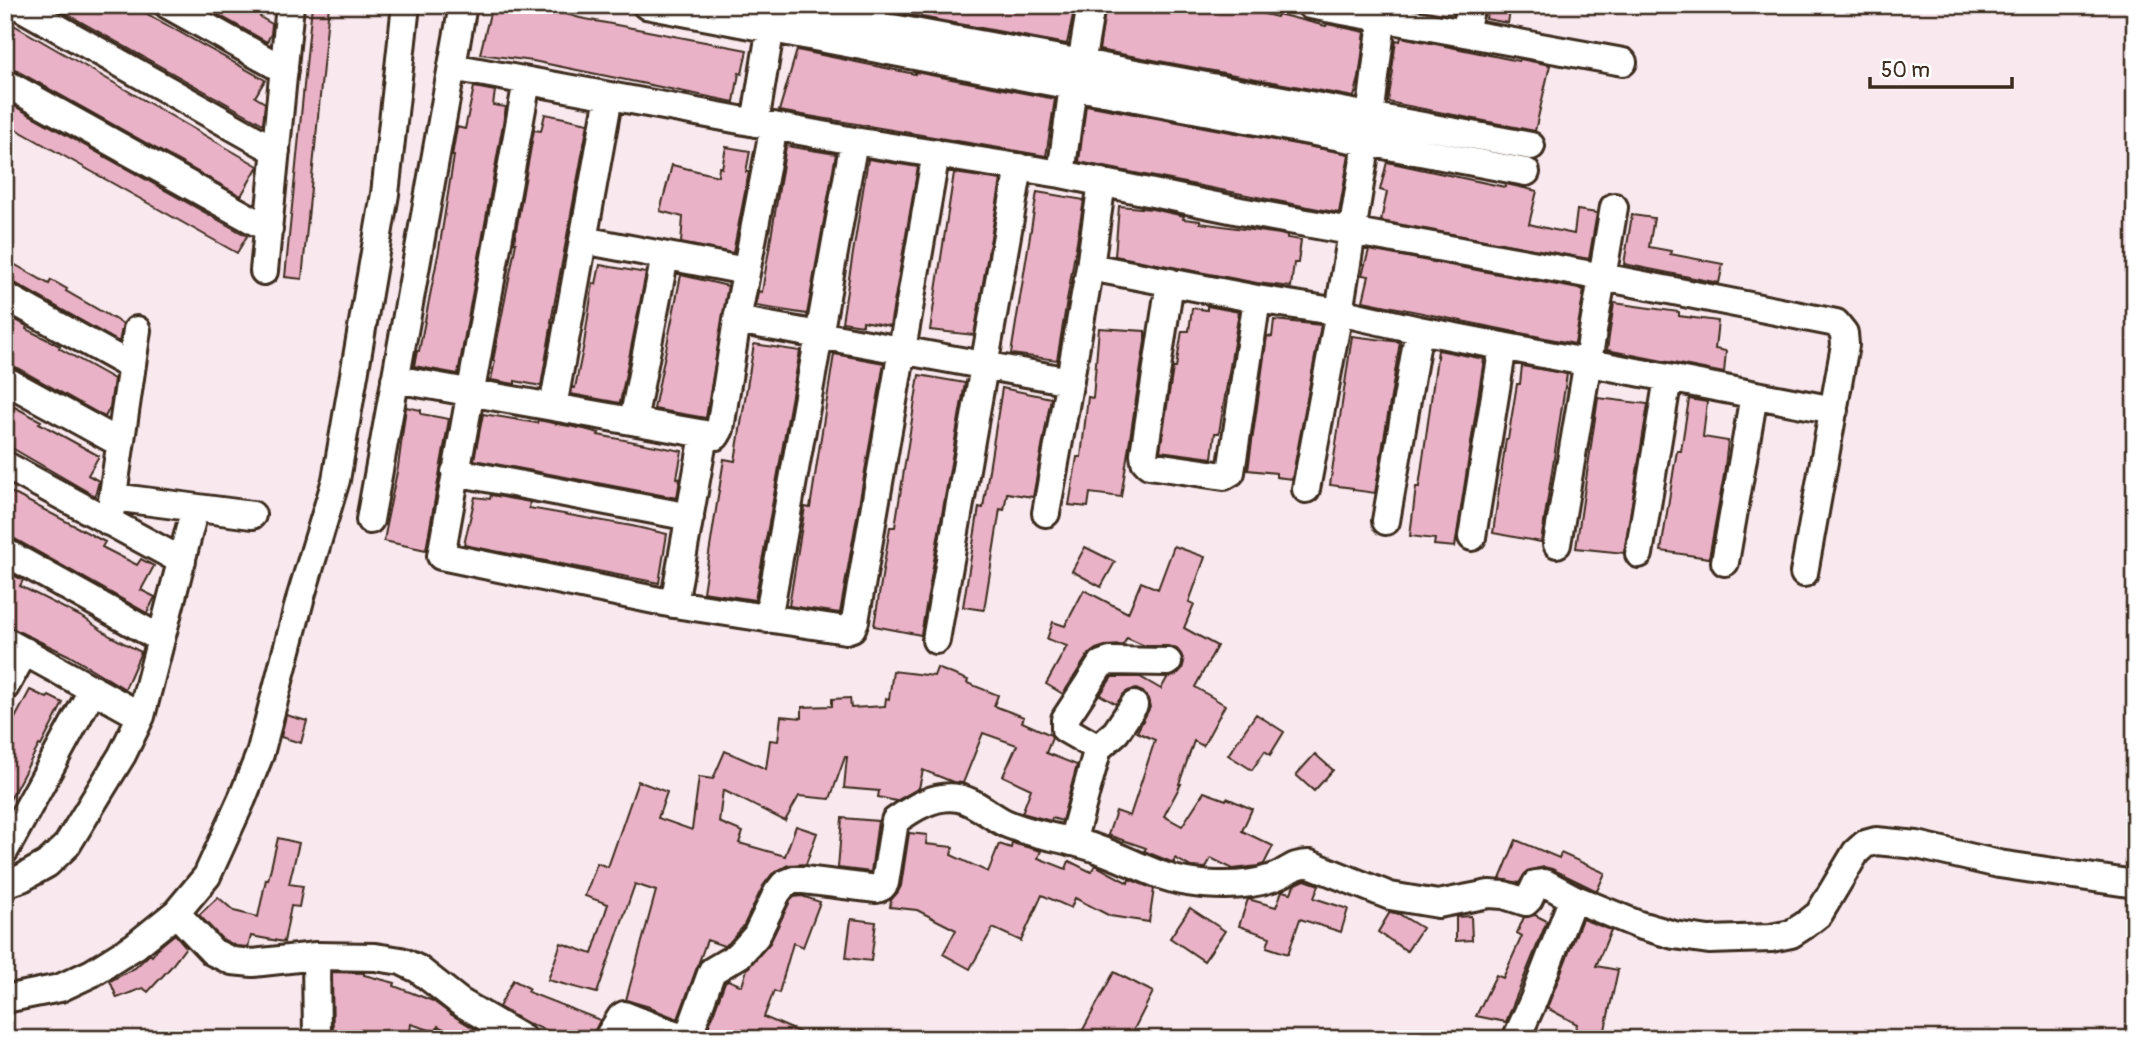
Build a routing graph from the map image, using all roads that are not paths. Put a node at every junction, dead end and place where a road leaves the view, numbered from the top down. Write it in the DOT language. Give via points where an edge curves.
graph roads {
  1 [pos="17,5"];
  2 [pos="168,5"];
  3 [pos="290,5"];
  4 [pos="406,5"];
  5 [pos="463,5"];
  6 [pos="646,5"];
  7 [pos="1091,5"];
  8 [pos="1310,5"];
  9 [pos="1471,5"];
  10 [pos="1383,11"];
  11 [pos="772,12"];
  12 [pos="1465,33"];
  13 [pos="1623,62"];
  14 [pos="452,67"];
  15 [pos="284,70"];
  16 [pos="1077,75"];
  17 [pos="527,81"];
  18 [pos="5,83"];
  19 [pos="609,96"];
  20 [pos="764,124"];
  21 [pos="1369,130"];
  22 [pos="854,141"];
  23 [pos="1531,146"];
  24 [pos="276,150"];
  25 [pos="936,153"];
  26 [pos="1019,167"];
  27 [pos="1526,173"];
  28 [pos="1062,174"];
  29 [pos="1102,182"];
  30 [pos="1614,207"];
  31 [pos="269,229"];
  32 [pos="1353,231"];
  33 [pos="583,240"];
  34 [pos="665,256"];
  35 [pos="1090,267"];
  36 [pos="264,271"];
  37 [pos="746,271"];
  38 [pos="1603,276"];
  39 [pos="1170,282"];
  40 [pos="5,296"];
  41 [pos="1257,299"];
  42 [pos="1339,312"];
  43 [pos="737,320"];
  44 [pos="137,330"];
  45 [pos="1419,330"];
  46 [pos="820,335"];
  47 [pos="1503,346"];
  48 [pos="902,350"];
  49 [pos="1588,363"];
  50 [pos="985,365"];
  51 [pos="131,366"];
  52 [pos="1668,378"];
  53 [pos="395,379"];
  54 [pos="5,380"];
  55 [pos="1070,381"];
  56 [pos="470,392"];
  57 [pos="1754,394"];
  58 [pos="553,407"];
  59 [pos="1835,410"];
  60 [pos="633,421"];
  61 [pos="704,435"];
  62 [pos="120,443"];
  63 [pos="5,465"];
  64 [pos="455,472"];
  65 [pos="1306,489"];
  66 [pos="195,508"];
  67 [pos="111,509"];
  68 [pos="1046,513"];
  69 [pos="252,515"];
  70 [pos="690,517"];
  71 [pos="370,520"];
  72 [pos="1386,521"];
  73 [pos="1472,537"];
  74 [pos="1557,544"];
  75 [pos="5,551"];
  76 [pos="1639,554"];
  77 [pos="182,561"];
  78 [pos="1725,562"];
  79 [pos="1804,573"];
  80 [pos="674,604"];
  81 [pos="768,619"];
  82 [pos="162,639"];
  83 [pos="936,640"];
  84 [pos="15,646"];
  85 [pos="1168,662"];
  86 [pos="5,687"];
  87 [pos="93,689"];
  88 [pos="1134,705"];
  89 [pos="141,716"];
  90 [pos="1098,748"];
  91 [pos="1072,842"];
  92 [pos="5,850"];
  93 [pos="5,884"];
  94 [pos="2135,884"];
  95 [pos="1573,898"];
  96 [pos="176,913"];
  97 [pos="316,956"];
  98 [pos="5,999"];
  99 [pos="490,1030"];
  100 [pos="317,1039"];
  101 [pos="523,1039"];
  102 [pos="607,1039"];
  103 [pos="685,1039"];
  104 [pos="1516,1039"];
  1 -- 24 [label="street"];
  2 -- 15 [label="street"];
  3 -- 15 [label="street"];
  4 -- 96 [label="street" via="385,194 336,480 260,754 215,862"];
  5 -- 14 [label="street"];
  6 -- 11 [label="street"];
  7 -- 16 [label="street"];
  8 -- 10 [label="street"];
  9 -- 12 [label="street"];
  10 -- 12 [label="street"];
  10 -- 21 [label="street"];
  11 -- 16 [label="street"];
  11 -- 20 [label="street"];
  12 -- 13 [label="street"];
  14 -- 17 [label="street"];
  14 -- 53 [label="street"];
  15 -- 24 [label="street"];
  16 -- 21 [label="street"];
  16 -- 28 [label="street"];
  17 -- 19 [label="street"];
  17 -- 56 [label="street"];
  18 -- 31 [label="street"];
  19 -- 20 [label="street"];
  19 -- 33 [label="street"];
  20 -- 22 [label="street"];
  20 -- 37 [label="street"];
  21 -- 23 [label="street"];
  21 -- 27 [label="street"];
  21 -- 32 [label="street"];
  22 -- 25 [label="street"];
  22 -- 46 [label="street"];
  24 -- 31 [label="street"];
  25 -- 26 [label="street"];
  25 -- 48 [label="street"];
  26 -- 28 [label="street"];
  26 -- 50 [label="street"];
  28 -- 29 [label="street"];
  29 -- 32 [label="street"];
  29 -- 35 [label="street"];
  30 -- 38 [label="street"];
  31 -- 36 [label="street"];
  32 -- 38 [label="street"];
  32 -- 42 [label="street"];
  33 -- 34 [label="street"];
  33 -- 58 [label="street"];
  34 -- 37 [label="street"];
  34 -- 60 [label="street"];
  35 -- 39 [label="street"];
  35 -- 55 [label="street"];
  37 -- 43 [label="street"];
  38 -- 49 [label="street"];
  38 -- 59 [label="street" via="1836,323 1845,339"];
  39 -- 41 [label="street"];
  39 -- 41 [label="street" via="1144,454 1149,465 1224,476 1231,472"];
  40 -- 51 [label="street"];
  41 -- 42 [label="street"];
  42 -- 45 [label="street"];
  42 -- 65 [label="street"];
  43 -- 46 [label="street"];
  43 -- 61 [label="street" via="720,429 716,436"];
  44 -- 51 [label="street"];
  45 -- 47 [label="street"];
  45 -- 72 [label="street"];
  46 -- 48 [label="street"];
  46 -- 81 [label="street"];
  47 -- 49 [label="street"];
  47 -- 73 [label="street"];
  48 -- 50 [label="street"];
  48 -- 81 [label="street" via="852,628"];
  49 -- 52 [label="street"];
  49 -- 74 [label="street"];
  50 -- 55 [label="street"];
  50 -- 83 [label="street"];
  51 -- 62 [label="street"];
  52 -- 57 [label="street"];
  52 -- 76 [label="street"];
  53 -- 56 [label="street"];
  53 -- 71 [label="street"];
  54 -- 62 [label="street"];
  55 -- 68 [label="street"];
  56 -- 58 [label="street"];
  56 -- 64 [label="street"];
  57 -- 59 [label="street"];
  57 -- 78 [label="street"];
  58 -- 60 [label="street"];
  59 -- 79 [label="street"];
  60 -- 61 [label="street"];
  61 -- 70 [label="street"];
  62 -- 67 [label="street"];
  63 -- 67 [label="street"];
  64 -- 70 [label="street"];
  64 -- 80 [label="street" via="441,556"];
  66 -- 67 [label="street"];
  66 -- 69 [label="street"];
  66 -- 77 [label="street"];
  67 -- 77 [label="street"];
  70 -- 80 [label="street"];
  75 -- 82 [label="street"];
  77 -- 82 [label="street"];
  80 -- 81 [label="street"];
  82 -- 89 [label="street"];
  84 -- 86 [label="street"];
  84 -- 87 [label="street"];
  85 -- 90 [label="street" via="1110,661 1099,666 1063,724"];
  87 -- 89 [label="street"];
  87 -- 92 [label="street"];
  88 -- 90 [label="street" via="1116,732"];
  89 -- 93 [label="street" via="67,845 47,864"];
  90 -- 91 [label="street"];
  91 -- 95 [label="street" via="1187,882 1250,884 1276,877 1300,863 1390,896 1438,904 1489,894 1526,902 1536,884 1545,883"];
  91 -- 103 [label="street" via="1007,824 958,798 930,801 910,810 895,821 882,887 804,880 784,884 756,936 739,955 712,971"];
  94 -- 95 [label="street" via="1876,841 1856,852 1819,914 1791,934 1709,940 1674,935"];
  95 -- 104 [label="street"];
  96 -- 97 [label="street" via="213,952 232,961"];
  96 -- 98 [label="street" via="92,973 60,988"];
  97 -- 99 [label="street" via="401,961 418,969"];
  97 -- 100 [label="street"];
  99 -- 101 [label="street"];
  102 -- 103 [label="street" via="624,1015"];
}
